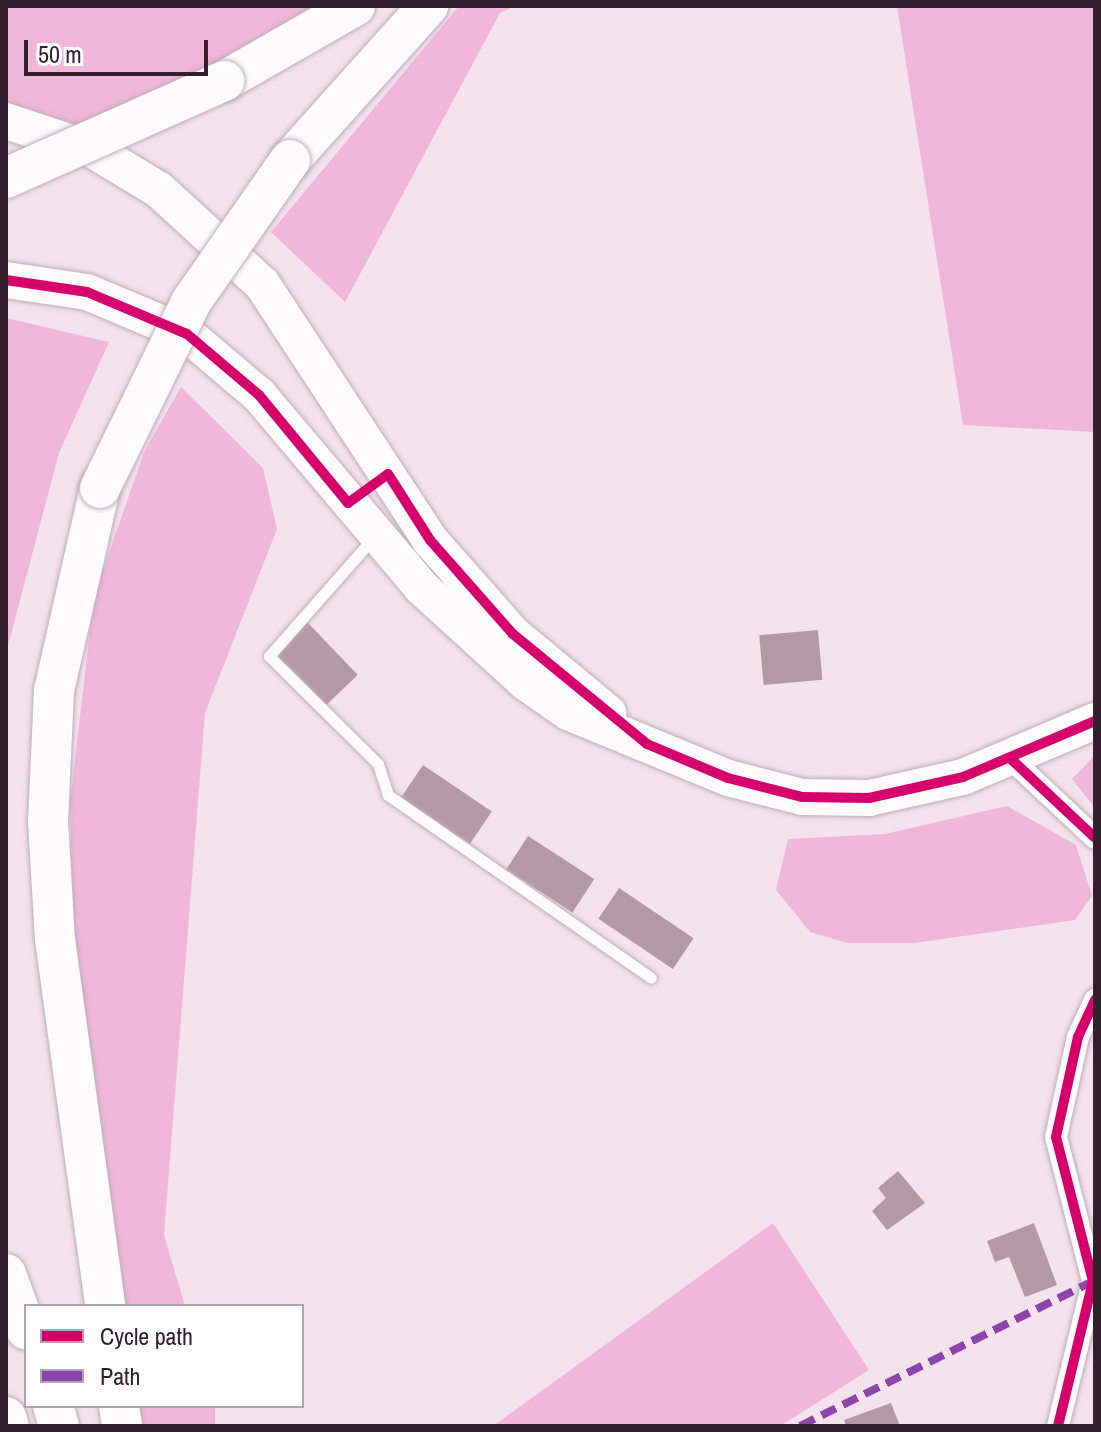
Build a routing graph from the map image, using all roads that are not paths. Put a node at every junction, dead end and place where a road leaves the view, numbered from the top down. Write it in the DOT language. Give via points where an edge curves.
graph roads {
  1 [pos="355,6"];
  2 [pos="428,6"];
  3 [pos="6,121"];
  4 [pos="6,178"];
  5 [pos="6,280"];
  6 [pos="375,536"];
  7 [pos="1095,721"];
  8 [pos="647,744"];
  9 [pos="1011,759"];
  10 [pos="1095,838"];
  11 [pos="651,978"];
  12 [pos="1095,1000"];
  13 [pos="6,1274"];
  14 [pos="105,1304"];
  15 [pos="24,1324"];
  16 [pos="6,1417"];
  17 [pos="9,1426"];
  18 [pos="1058,1426"];
  1 -- 4 [label="highway, bridge" via="224,81"];
  2 -- 14 [label="highway, bridge" via="290,160 191,302 100,488 54,690 48,822 55,939"];
  3 -- 8 [label="main road" via="93,150 159,190 262,284 430,540 475,594"];
  5 -- 6 [label="main road" via="123,303 199,342 259,395"];
  6 -- 8 [label="main road" via="525,682 568,712"];
  6 -- 11 [label="lane" via="269,656 378,764 388,795"];
  7 -- 9 [label="main road"];
  8 -- 9 [label="main road" via="728,778 802,797 869,798"];
  9 -- 10 [label="street"];
  12 -- 18 [label="street" via="1078,1037 1056,1137 1093,1281"];
  13 -- 15 [label="highway"];
  16 -- 17 [label="highway"];
}
